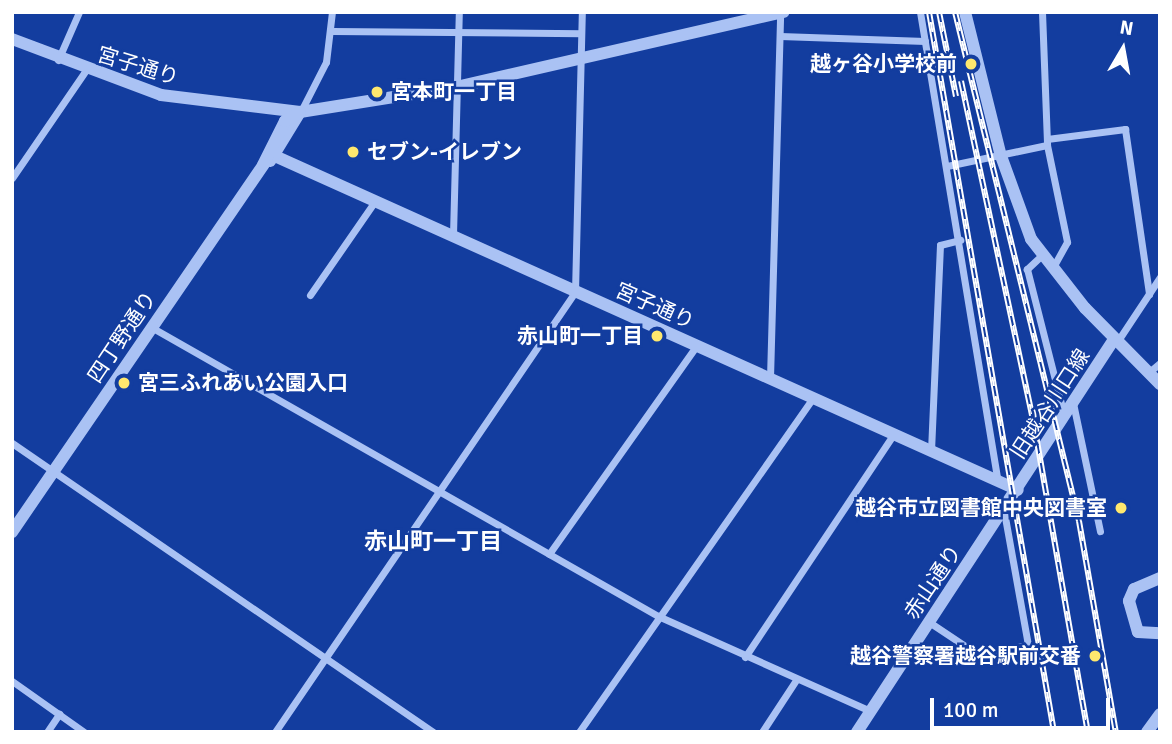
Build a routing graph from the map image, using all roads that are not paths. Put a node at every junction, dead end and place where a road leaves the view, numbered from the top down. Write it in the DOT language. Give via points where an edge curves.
graph roads {
  1 [pos="79,12"];
  2 [pos="332,12"];
  3 [pos="459,12"];
  4 [pos="582,12"];
  5 [pos="920,12"];
  6 [pos="965,12"];
  7 [pos="1042,12"];
  8 [pos="782,13"];
  9 [pos="332,31"];
  10 [pos="458,32"];
  11 [pos="582,33"];
  12 [pos="780,36"];
  13 [pos="12,39"];
  14 [pos="925,41"];
  15 [pos="582,58"];
  16 [pos="58,60"];
  17 [pos="86,70"];
  18 [pos="456,87"];
  19 [pos="300,112"];
  20 [pos="1047,142"];
  21 [pos="1001,156"];
  22 [pos="277,157"];
  23 [pos="262,165"];
  24 [pos="947,166"];
  25 [pos="12,177"];
  26 [pos="375,201"];
  27 [pos="453,236"];
  28 [pos="960,240"];
  29 [pos="1042,255"];
  30 [pos="1052,269"];
  31 [pos="1160,277"];
  32 [pos="576,292"];
  33 [pos="1149,294"];
  34 [pos="310,295"];
  35 [pos="151,327"];
  36 [pos="1115,341"];
  37 [pos="696,346"];
  38 [pos="1160,363"];
  39 [pos="1148,373"];
  40 [pos="770,378"];
  41 [pos="1160,384"];
  42 [pos="813,398"];
  43 [pos="1073,402"];
  44 [pos="1064,415"];
  45 [pos="894,434"];
  46 [pos="12,443"];
  47 [pos="931,451"];
  48 [pos="54,471"];
  49 [pos="998,481"];
  50 [pos="440,490"];
  51 [pos="1018,490"];
  52 [pos="1004,512"];
  53 [pos="12,531"];
  54 [pos="1100,531"];
  55 [pos="549,554"];
  56 [pos="1160,578"];
  57 [pos="658,616"];
  58 [pos="929,622"];
  59 [pos="1160,633"];
  60 [pos="745,657"];
  61 [pos="325,659"];
  62 [pos="796,680"];
  63 [pos="12,681"];
  64 [pos="870,712"];
  65 [pos="59,714"];
  66 [pos="1160,714"];
  67 [pos="47,732"];
  68 [pos="85,732"];
  69 [pos="275,732"];
  70 [pos="433,732"];
  71 [pos="579,732"];
  72 [pos="762,732"];
  73 [pos="857,732"];
  74 [pos="1147,732"];
  1 -- 16 [label="street"];
  2 -- 9 [label="street, 四丁野通り"];
  3 -- 10 [label="street"];
  4 -- 11 [label="street"];
  5 -- 14 [label="street"];
  6 -- 21 [label="street"];
  7 -- 20 [label="street"];
  8 -- 12 [label="street"];
  8 -- 15 [label="street, 宮子通り"];
  9 -- 10 [label="street"];
  9 -- 19 [label="street, 四丁野通り" via="320,82"];
  10 -- 11 [label="street"];
  10 -- 18 [label="street"];
  11 -- 15 [label="street"];
  12 -- 14 [label="street"];
  12 -- 40 [label="street"];
  13 -- 16 [label="street, 宮子通り"];
  14 -- 24 [label="street"];
  15 -- 18 [label="street, 宮子通り"];
  15 -- 32 [label="street"];
  16 -- 17 [label="street, 宮子通り"];
  17 -- 19 [label="street, 宮子通り" via="188,101"];
  17 -- 25 [label="street"];
  18 -- 19 [label="street, 宮子通り"];
  18 -- 27 [label="street"];
  19 -- 22 [label="street, 四丁野通り"];
  19 -- 23 [label="street, 四丁野通り" via="285,121"];
  20 -- 21 [label="street"];
  20 -- 30 [label="street" via="1067,242"];
  20 -- 33 [label="street" via="1125,130"];
  21 -- 24 [label="street"];
  21 -- 29 [label="street"];
  22 -- 23 [label="street, 四丁野通り"];
  22 -- 26 [label="street, 宮子通り"];
  23 -- 35 [label="street, 四丁野通り"];
  24 -- 28 [label="street"];
  26 -- 27 [label="street, 宮子通り"];
  26 -- 34 [label="street"];
  27 -- 32 [label="street, 宮子通り"];
  28 -- 47 [label="street" via="940,245"];
  28 -- 49 [label="street"];
  29 -- 30 [label="street"];
  29 -- 44 [label="street" via="1027,269"];
  30 -- 36 [label="street"];
  31 -- 33 [label="street"];
  32 -- 37 [label="street, 宮子通り"];
  32 -- 50 [label="street"];
  33 -- 36 [label="street"];
  35 -- 48 [label="street, 四丁野通り"];
  35 -- 50 [label="street"];
  36 -- 39 [label="street"];
  36 -- 43 [label="street, 旧越谷川口線"];
  37 -- 40 [label="street, 宮子通り"];
  37 -- 55 [label="street"];
  38 -- 39 [label="street"];
  39 -- 41 [label="street"];
  40 -- 42 [label="street, 宮子通り"];
  42 -- 45 [label="street, 宮子通り"];
  42 -- 57 [label="street"];
  43 -- 44 [label="street, 旧越谷川口線"];
  43 -- 54 [label="street"];
  44 -- 51 [label="street, 旧越谷川口線"];
  45 -- 47 [label="street, 宮子通り"];
  45 -- 60 [label="street"];
  46 -- 48 [label="street"];
  47 -- 49 [label="street, 宮子通り"];
  48 -- 53 [label="street, 四丁野通り"];
  48 -- 61 [label="street"];
  49 -- 51 [label="street, 宮子通り"];
  50 -- 55 [label="street"];
  50 -- 61 [label="street"];
  51 -- 52 [label="street, 赤山通り"];
  52 -- 58 [label="street, 赤山通り"];
  52 -- 58 [label="street" via="1028,645 978,654"];
  55 -- 57 [label="street"];
  56 -- 59 [label="street" via="1134,589 1129,601 1138,632"];
  57 -- 60 [label="street"];
  57 -- 71 [label="street"];
  58 -- 64 [label="street, 赤山通り"];
  60 -- 62 [label="street"];
  61 -- 69 [label="street"];
  61 -- 70 [label="street"];
  62 -- 64 [label="street"];
  62 -- 72 [label="street"];
  63 -- 65 [label="street"];
  64 -- 73 [label="street, 赤山通り"];
  65 -- 67 [label="street"];
  65 -- 68 [label="street"];
  66 -- 74 [label="street"];
}
